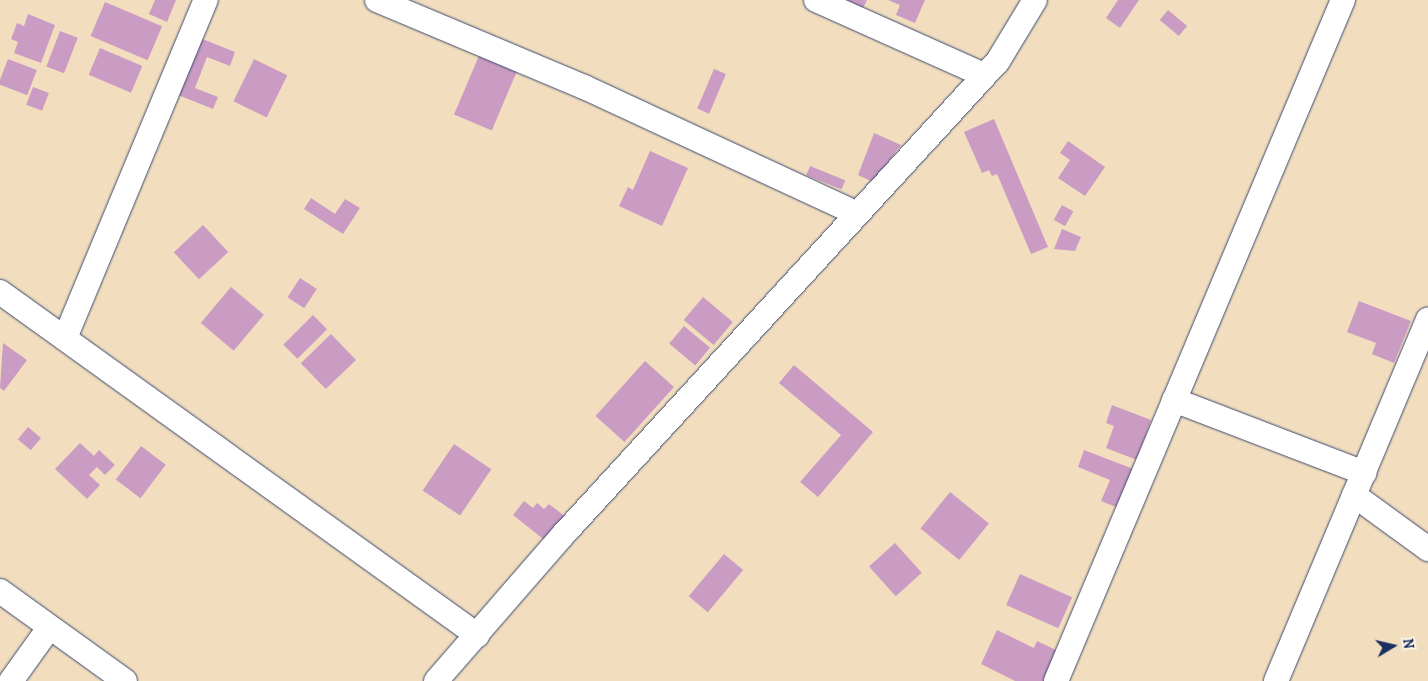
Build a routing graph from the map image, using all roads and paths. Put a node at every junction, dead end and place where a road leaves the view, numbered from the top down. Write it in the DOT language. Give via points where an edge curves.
graph roads {
  1 [pos="206,0"];
  2 [pos="377,0"];
  3 [pos="816,0"];
  4 [pos="1035,0"];
  5 [pos="1343,0"];
  6 [pos="984,75"];
  7 [pos="855,213"];
  8 [pos="0,292"];
  9 [pos="1428,320"];
  10 [pos="65,338"];
  11 [pos="1174,400"];
  12 [pos="1364,473"];
  13 [pos="1354,495"];
  14 [pos="1428,550"];
  15 [pos="0,591"];
  16 [pos="49,628"];
  17 [pos="477,634"];
  18 [pos="11,681"];
  19 [pos="125,681"];
  20 [pos="436,681"];
  21 [pos="1056,681"];
  22 [pos="1276,681"];
  1 -- 10 [label="street"];
  2 -- 7 [label="street" via="584,87"];
  3 -- 6 [label="street"];
  4 -- 6 [label="street" via="998,61"];
  5 -- 11 [label="street"];
  6 -- 7 [label="street"];
  7 -- 17 [label="street"];
  8 -- 10 [label="street"];
  9 -- 12 [label="street"];
  10 -- 17 [label="street"];
  11 -- 12 [label="street"];
  11 -- 21 [label="street"];
  12 -- 13 [label="street"];
  13 -- 14 [label="street"];
  13 -- 22 [label="street"];
  15 -- 16 [label="street"];
  16 -- 18 [label="street"];
  16 -- 19 [label="street"];
  17 -- 20 [label="street"];
}
